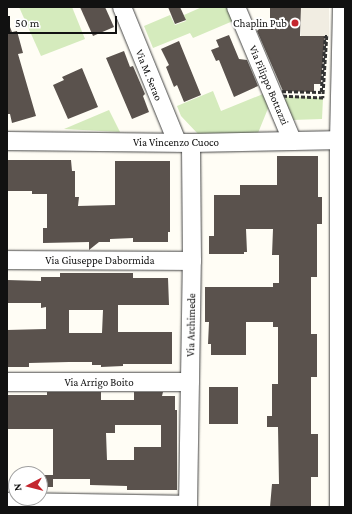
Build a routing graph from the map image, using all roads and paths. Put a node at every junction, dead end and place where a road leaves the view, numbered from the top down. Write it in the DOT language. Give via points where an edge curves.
graph roads {
  1 [pos="122,7"];
  2 [pos="236,7"];
  3 [pos="342,7"];
  4 [pos="327,36"];
  5 [pos="292,140"];
  6 [pos="342,140"];
  7 [pos="7,141"];
  8 [pos="184,143"];
  9 [pos="7,260"];
  10 [pos="192,260"];
  11 [pos="342,359"];
  12 [pos="7,382"];
  13 [pos="190,382"];
  14 [pos="7,502"];
  15 [pos="188,506"];
  16 [pos="339,507"];
  1 -- 8 [label="street, Via M. Serao"];
  2 -- 5 [label="street, Via Filippo Bottazzi"];
  3 -- 6 [label="street"];
  4 -- 4 [label="path" via="323,98 278,96 276,91 321,92"];
  5 -- 6 [label="street, Via Vincenzo Cuoco"];
  5 -- 8 [label="street, Via Vincenzo Cuoco"];
  6 -- 11 [label="street"];
  7 -- 8 [label="street, Via Vincenzo Cuoco"];
  8 -- 10 [label="street, Via Archimede"];
  9 -- 10 [label="street, Via Giuseppe Dabormida"];
  10 -- 13 [label="street, Via Archimede"];
  11 -- 16 [label="street"];
  12 -- 13 [label="street, Via Arrigo Boito"];
  13 -- 15 [label="street, Via Archimede"];
  14 -- 15 [label="street"];
}
